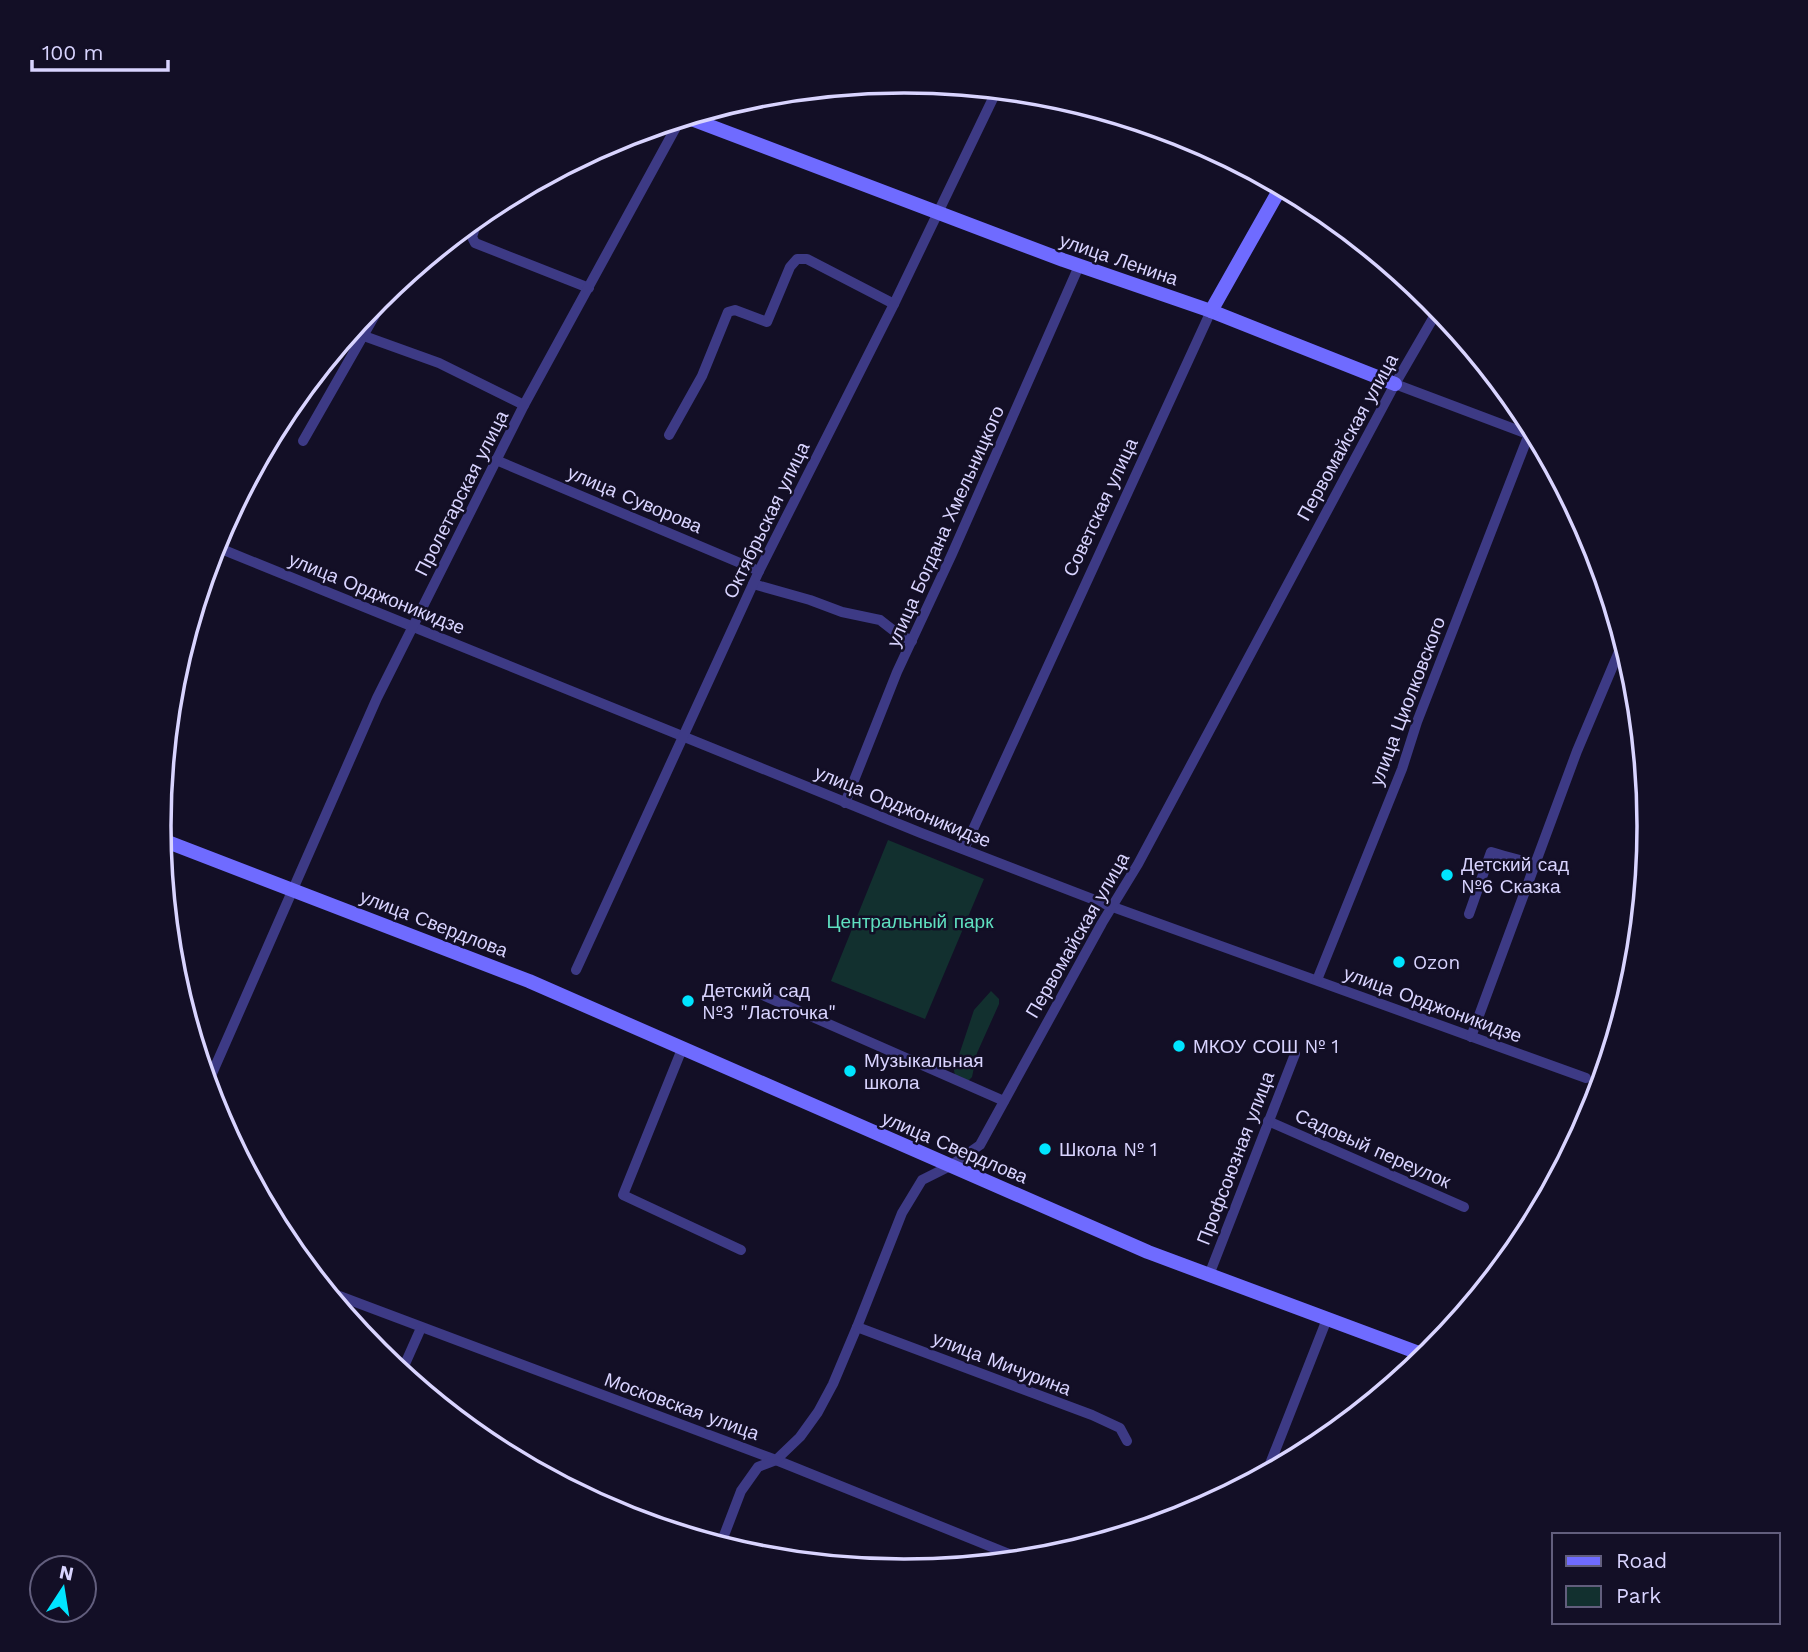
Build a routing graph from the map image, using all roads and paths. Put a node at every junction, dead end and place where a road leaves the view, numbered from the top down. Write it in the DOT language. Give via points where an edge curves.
graph roads {
  1 [pos="993,98"];
  2 [pos="700,122"];
  3 [pos="674,130"];
  4 [pos="1277,195"];
  5 [pos="939,211"];
  6 [pos="472,234"];
  7 [pos="1079,266"];
  8 [pos="589,288"];
  9 [pos="894,304"];
  10 [pos="1211,311"];
  11 [pos="1433,319"];
  12 [pos="370,325"];
  13 [pos="364,336"];
  14 [pos="1395,384"];
  15 [pos="524,405"];
  16 [pos="1522,432"];
  17 [pos="670,435"];
  18 [pos="303,441"];
  19 [pos="1530,444"];
  20 [pos="496,460"];
  21 [pos="225,550"];
  22 [pos="759,571"];
  23 [pos="753,584"];
  24 [pos="414,626"];
  25 [pos="912,641"];
  26 [pos="1617,657"];
  27 [pos="684,735"];
  28 [pos="845,803"];
  29 [pos="171,843"];
  30 [pos="964,849"];
  31 [pos="1535,865"];
  32 [pos="294,890"];
  33 [pos="1113,907"];
  34 [pos="1469,914"];
  35 [pos="576,971"];
  36 [pos="1317,980"];
  37 [pos="758,993"];
  38 [pos="1471,1037"];
  39 [pos="682,1049"];
  40 [pos="1295,1054"];
  41 [pos="213,1071"];
  42 [pos="1586,1078"];
  43 [pos="1004,1101"];
  44 [pos="1268,1121"];
  45 [pos="950,1166"];
  46 [pos="1464,1207"];
  47 [pos="741,1250"];
  48 [pos="1209,1275"];
  49 [pos="344,1298"];
  50 [pos="1327,1319"];
  51 [pos="857,1327"];
  52 [pos="421,1328"];
  53 [pos="1414,1351"];
  54 [pos="406,1363"];
  55 [pos="1127,1441"];
  56 [pos="776,1460"];
  57 [pos="1271,1461"];
  58 [pos="724,1536"];
  59 [pos="1005,1552"];
  1 -- 5 [label="street, Октябрьская улица"];
  2 -- 5 [label="street, улица Ленина"];
  3 -- 8 [label="street, Пролетарская улица"];
  4 -- 10 [label="street, Советская улица"];
  5 -- 7 [label="street, улица Ленина"];
  5 -- 9 [label="street, Октябрьская улица"];
  6 -- 8 [label="street" via="475,243"];
  7 -- 10 [label="street, улица Ленина"];
  7 -- 25 [label="street, улица Богдана Хмельницкого"];
  8 -- 15 [label="street, Пролетарская улица"];
  9 -- 17 [label="street" via="807,259 797,259 766,323 735,310 728,312 702,376"];
  9 -- 22 [label="street, Октябрьская улица"];
  10 -- 14 [label="street, улица Ленина"];
  10 -- 30 [label="street, Советская улица"];
  11 -- 14 [label="street, Первомайская улица"];
  12 -- 13 [label="street"];
  13 -- 15 [label="street" via="439,363"];
  13 -- 18 [label="street"];
  14 -- 16 [label="street, улица Ленина"];
  14 -- 33 [label="street, Первомайская улица"];
  15 -- 20 [label="street, Пролетарская улица"];
  19 -- 36 [label="street, улица Циолковского"];
  20 -- 22 [label="street, улица Суворова"];
  20 -- 24 [label="street, Пролетарская улица"];
  21 -- 24 [label="street, улица Орджоникидзе"];
  22 -- 23 [label="street, Октябрьская улица"];
  23 -- 25 [label="street" via="880,620"];
  23 -- 27 [label="street, Октябрьская улица"];
  24 -- 27 [label="street, улица Орджоникидзе"];
  24 -- 32 [label="street, Пролетарская улица" via="366,722"];
  25 -- 28 [label="street, улица Богдана Хмельницкого"];
  26 -- 31 [label="street"];
  27 -- 28 [label="street, улица Орджоникидзе"];
  27 -- 35 [label="street, Октябрьская улица"];
  28 -- 30 [label="street, улица Орджоникидзе"];
  29 -- 32 [label="street, улица Свердлова"];
  30 -- 33 [label="street, улица Орджоникидзе"];
  31 -- 34 [label="street" via="1491,852"];
  31 -- 38 [label="street"];
  32 -- 39 [label="street, улица Свердлова" via="519,977"];
  32 -- 41 [label="street, Пролетарская улица"];
  33 -- 36 [label="street, улица Орджоникидзе"];
  33 -- 43 [label="street, Первомайская улица"];
  36 -- 38 [label="street, улица Орджоникидзе"];
  37 -- 43 [label="street"];
  38 -- 42 [label="street, улица Орджоникидзе"];
  39 -- 45 [label="street, улица Свердлова"];
  39 -- 47 [label="street" via="623,1195"];
  40 -- 44 [label="street, Профсоюзная улица"];
  43 -- 45 [label="street, Первомайская улица" via="979,1145"];
  44 -- 46 [label="street, Садовый переулок"];
  44 -- 48 [label="street, Профсоюзная улица"];
  45 -- 48 [label="street, улица Свердлова"];
  45 -- 51 [label="street, Первомайская улица" via="922,1180 902,1213"];
  48 -- 50 [label="street, улица Свердлова"];
  49 -- 52 [label="street, Московская улица"];
  50 -- 53 [label="street, улица Свердлова"];
  50 -- 57 [label="street"];
  51 -- 55 [label="street, улица Мичурина" via="1091,1415 1120,1428"];
  51 -- 56 [label="street, Первомайская улица" via="818,1412"];
  52 -- 54 [label="street"];
  52 -- 56 [label="street, Московская улица"];
  56 -- 58 [label="street, Первомайская улица" via="758,1467 741,1491"];
  56 -- 59 [label="street, Московская улица"];
}
